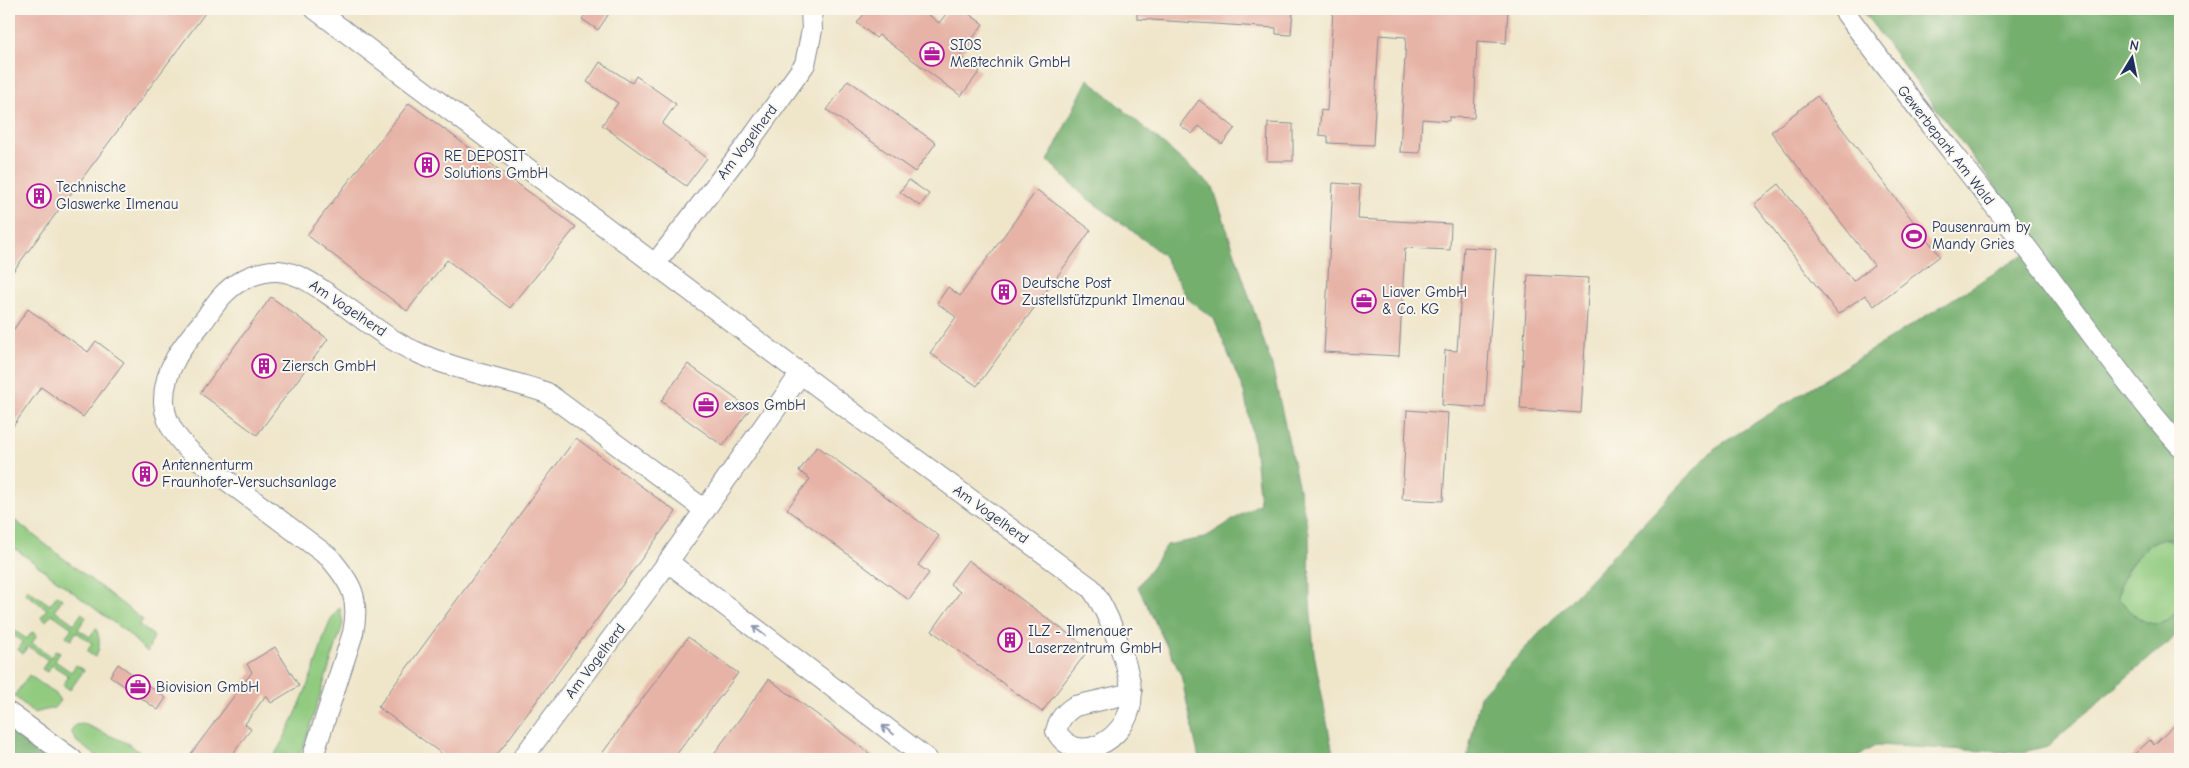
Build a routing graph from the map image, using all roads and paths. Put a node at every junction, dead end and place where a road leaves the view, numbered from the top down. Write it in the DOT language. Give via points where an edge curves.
graph roads {
  1 [pos="315,9"];
  2 [pos="811,9"];
  3 [pos="1843,9"];
  4 [pos="655,264"];
  5 [pos="801,373"];
  6 [pos="2180,446"];
  7 [pos="705,510"];
  8 [pos="668,562"];
  9 [pos="1132,693"];
  10 [pos="9,713"];
  11 [pos="72,759"];
  12 [pos="312,759"];
  13 [pos="522,759"];
  14 [pos="927,759"];
  1 -- 4 [label="street, Am Vogelherd"];
  2 -- 4 [label="street, Am Vogelherd" via="812,30 805,64"];
  3 -- 6 [label="street, Gewerbepark Am Wald" via="1889,74 2036,260 2143,404"];
  4 -- 5 [label="street, Am Vogelherd"];
  5 -- 7 [label="street, Am Vogelherd"];
  5 -- 9 [label="street, Am Vogelherd" via="1091,588 1125,662"];
  7 -- 8 [label="street, Am Vogelherd"];
  7 -- 12 [label="street, Am Vogelherd" via="547,394 524,384 442,363 412,350 302,277 278,271 239,282 226,292 181,348 167,377 164,402 166,414 183,445 329,558 343,573 355,596 357,614 353,633"];
  8 -- 13 [label="street, Am Vogelherd"];
  14 -- 8 [label="street, one-way"];
  10 -- 11 [label="street"];
}
